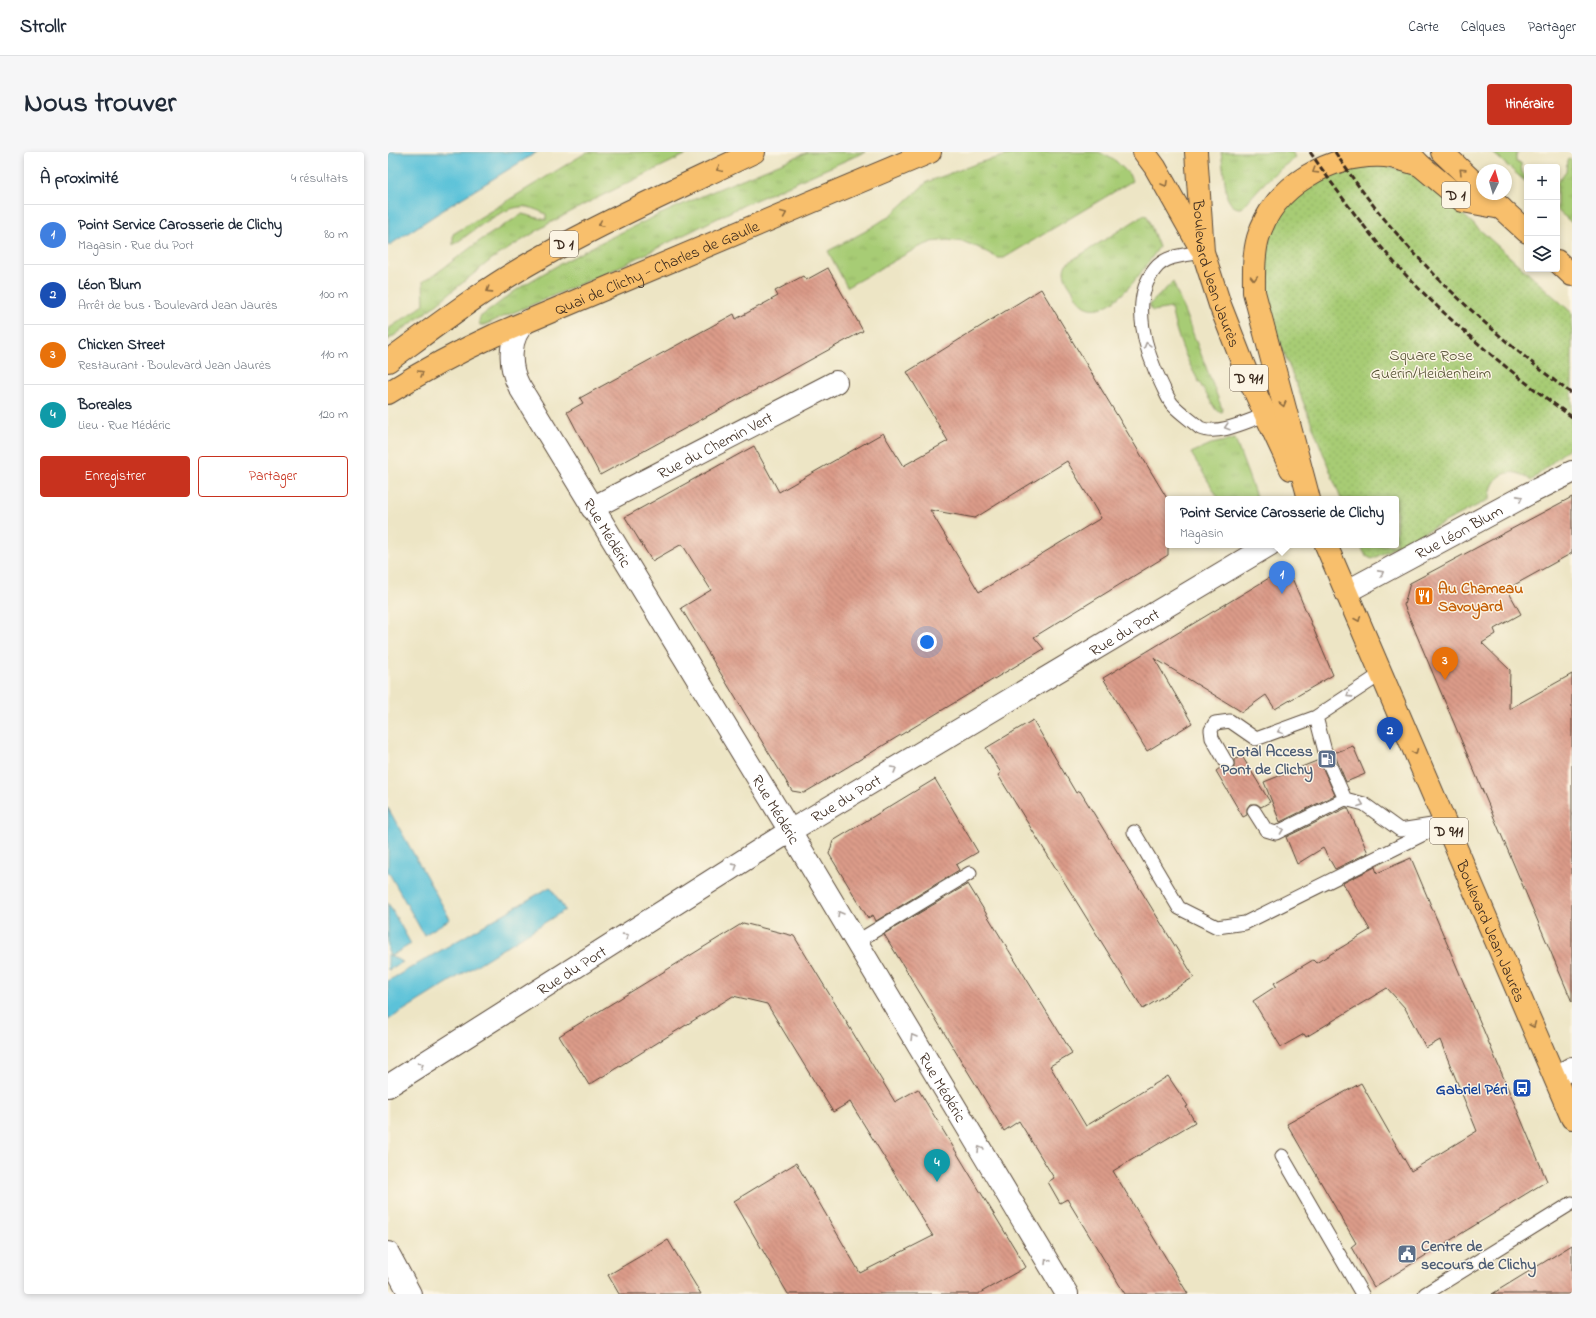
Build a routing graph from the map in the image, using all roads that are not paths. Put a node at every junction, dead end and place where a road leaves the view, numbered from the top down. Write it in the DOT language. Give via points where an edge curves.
graph roads {
  1 [pos="754,152"];
  2 [pos="930,152"];
  3 [pos="1144,152"];
  4 [pos="1196,152"];
  5 [pos="1442,152"];
  6 [pos="1414,158"];
  7 [pos="1476,184"];
  8 [pos="1494,201"];
  9 [pos="1524,229"];
  10 [pos="1203,252"];
  11 [pos="1560,264"];
  12 [pos="1572,275"];
  13 [pos="527,321"];
  14 [pos="388,361"];
  15 [pos="836,382"];
  16 [pos="388,393"];
  17 [pos="1265,415"];
  18 [pos="1572,472"];
  19 [pos="1304,496"];
  20 [pos="1308,496"];
  21 [pos="592,508"];
  22 [pos="1264,548"];
  23 [pos="1327,548"];
  24 [pos="1346,592"];
  25 [pos="1381,674"];
  26 [pos="1316,717"];
  27 [pos="1227,764"];
  28 [pos="1345,800"];
  29 [pos="1254,810"];
  30 [pos="1446,823"];
  31 [pos="790,831"];
  32 [pos="1134,832"];
  33 [pos="970,873"];
  34 [pos="856,942"];
  35 [pos="1564,1073"];
  36 [pos="388,1086"];
  37 [pos="1572,1118"];
  38 [pos="1282,1156"];
  39 [pos="1572,1203"];
  40 [pos="388,1253"];
  41 [pos="1058,1291"];
  42 [pos="410,1294"];
  43 [pos="1362,1294"];
  44 [pos="1425,1294"];
  1 -- 14 [label="main road, D 1, one-way" via="597,226 535,260 479,296"];
  13 -- 2 [label="main road, Quai de Clichy - Charles de Gaulle, one-way"];
  3 -- 10 [label="main road, D 911, one-way" via="1156,166"];
  4 -- 10 [label="main road, Boulevard Jean Jaurès / D 911"];
  7 -- 5 [label="main road, one-way"];
  6 -- 8 [label="main road, D 1" via="1464,201"];
  6 -- 20 [label="main road, one-way" via="1366,156 1322,167 1301,180 1281,198 1267,216 1258,238 1253,265 1254,292"];
  8 -- 9 [label="main road"];
  10 -- 17 [label="main road, Boulevard Jean Jaurès / D 911" via="1220,305"];
  17 -- 10 [label="lane, one-way" via="1215,431 1200,428 1172,404 1153,367 1143,329 1142,306 1146,284 1155,268 1172,256"];
  11 -- 12 [label="main road"];
  16 -- 13 [label="main road, Quai de Clichy - Charles de Gaulle, one-way" via="458,352"];
  13 -- 21 [label="street, Rue Médéric" via="517,332 513,343 515,378"];
  15 -- 21 [label="street, Rue du Chemin Vert"];
  17 -- 19 [label="main road, Boulevard Jean Jaurès / D 911"];
  24 -- 18 [label="street, Rue Léon Blum, one-way"];
  21 -- 31 [label="street, Rue Médéric"];
  31 -- 22 [label="street, Rue du Port, one-way"];
  23 -- 24 [label="main road, Boulevard Jean Jaurès / D 911"];
  24 -- 25 [label="main road, Boulevard Jean Jaurès / D 911, one-way"];
  25 -- 26 [label="lane, one-way"];
  25 -- 30 [label="main road, Boulevard Jean Jaurès / D 911, one-way"];
  26 -- 27 [label="lane, one-way" via="1256,739 1230,722 1215,723 1211,730 1212,738"];
  26 -- 28 [label="lane" via="1327,759"];
  29 -- 28 [label="lane, one-way" via="1266,830 1276,832"];
  28 -- 30 [label="lane, one-way" via="1364,804 1400,830"];
  30 -- 32 [label="lane" via="1245,923 1216,927 1179,908"];
  30 -- 35 [label="main road, Boulevard Jean Jaurès / D 911, one-way"];
  34 -- 31 [label="street, Rue Médéric, one-way"];
  36 -- 31 [label="street, Rue du Port, one-way"];
  33 -- 34 [label="lane"];
  41 -- 34 [label="street, Rue Médéric, one-way"];
  35 -- 37 [label="main road, Boulevard Jean Jaurès / D 911"];
  38 -- 43 [label="lane"];
  39 -- 44 [label="lane"];
  40 -- 42 [label="street"];
}
